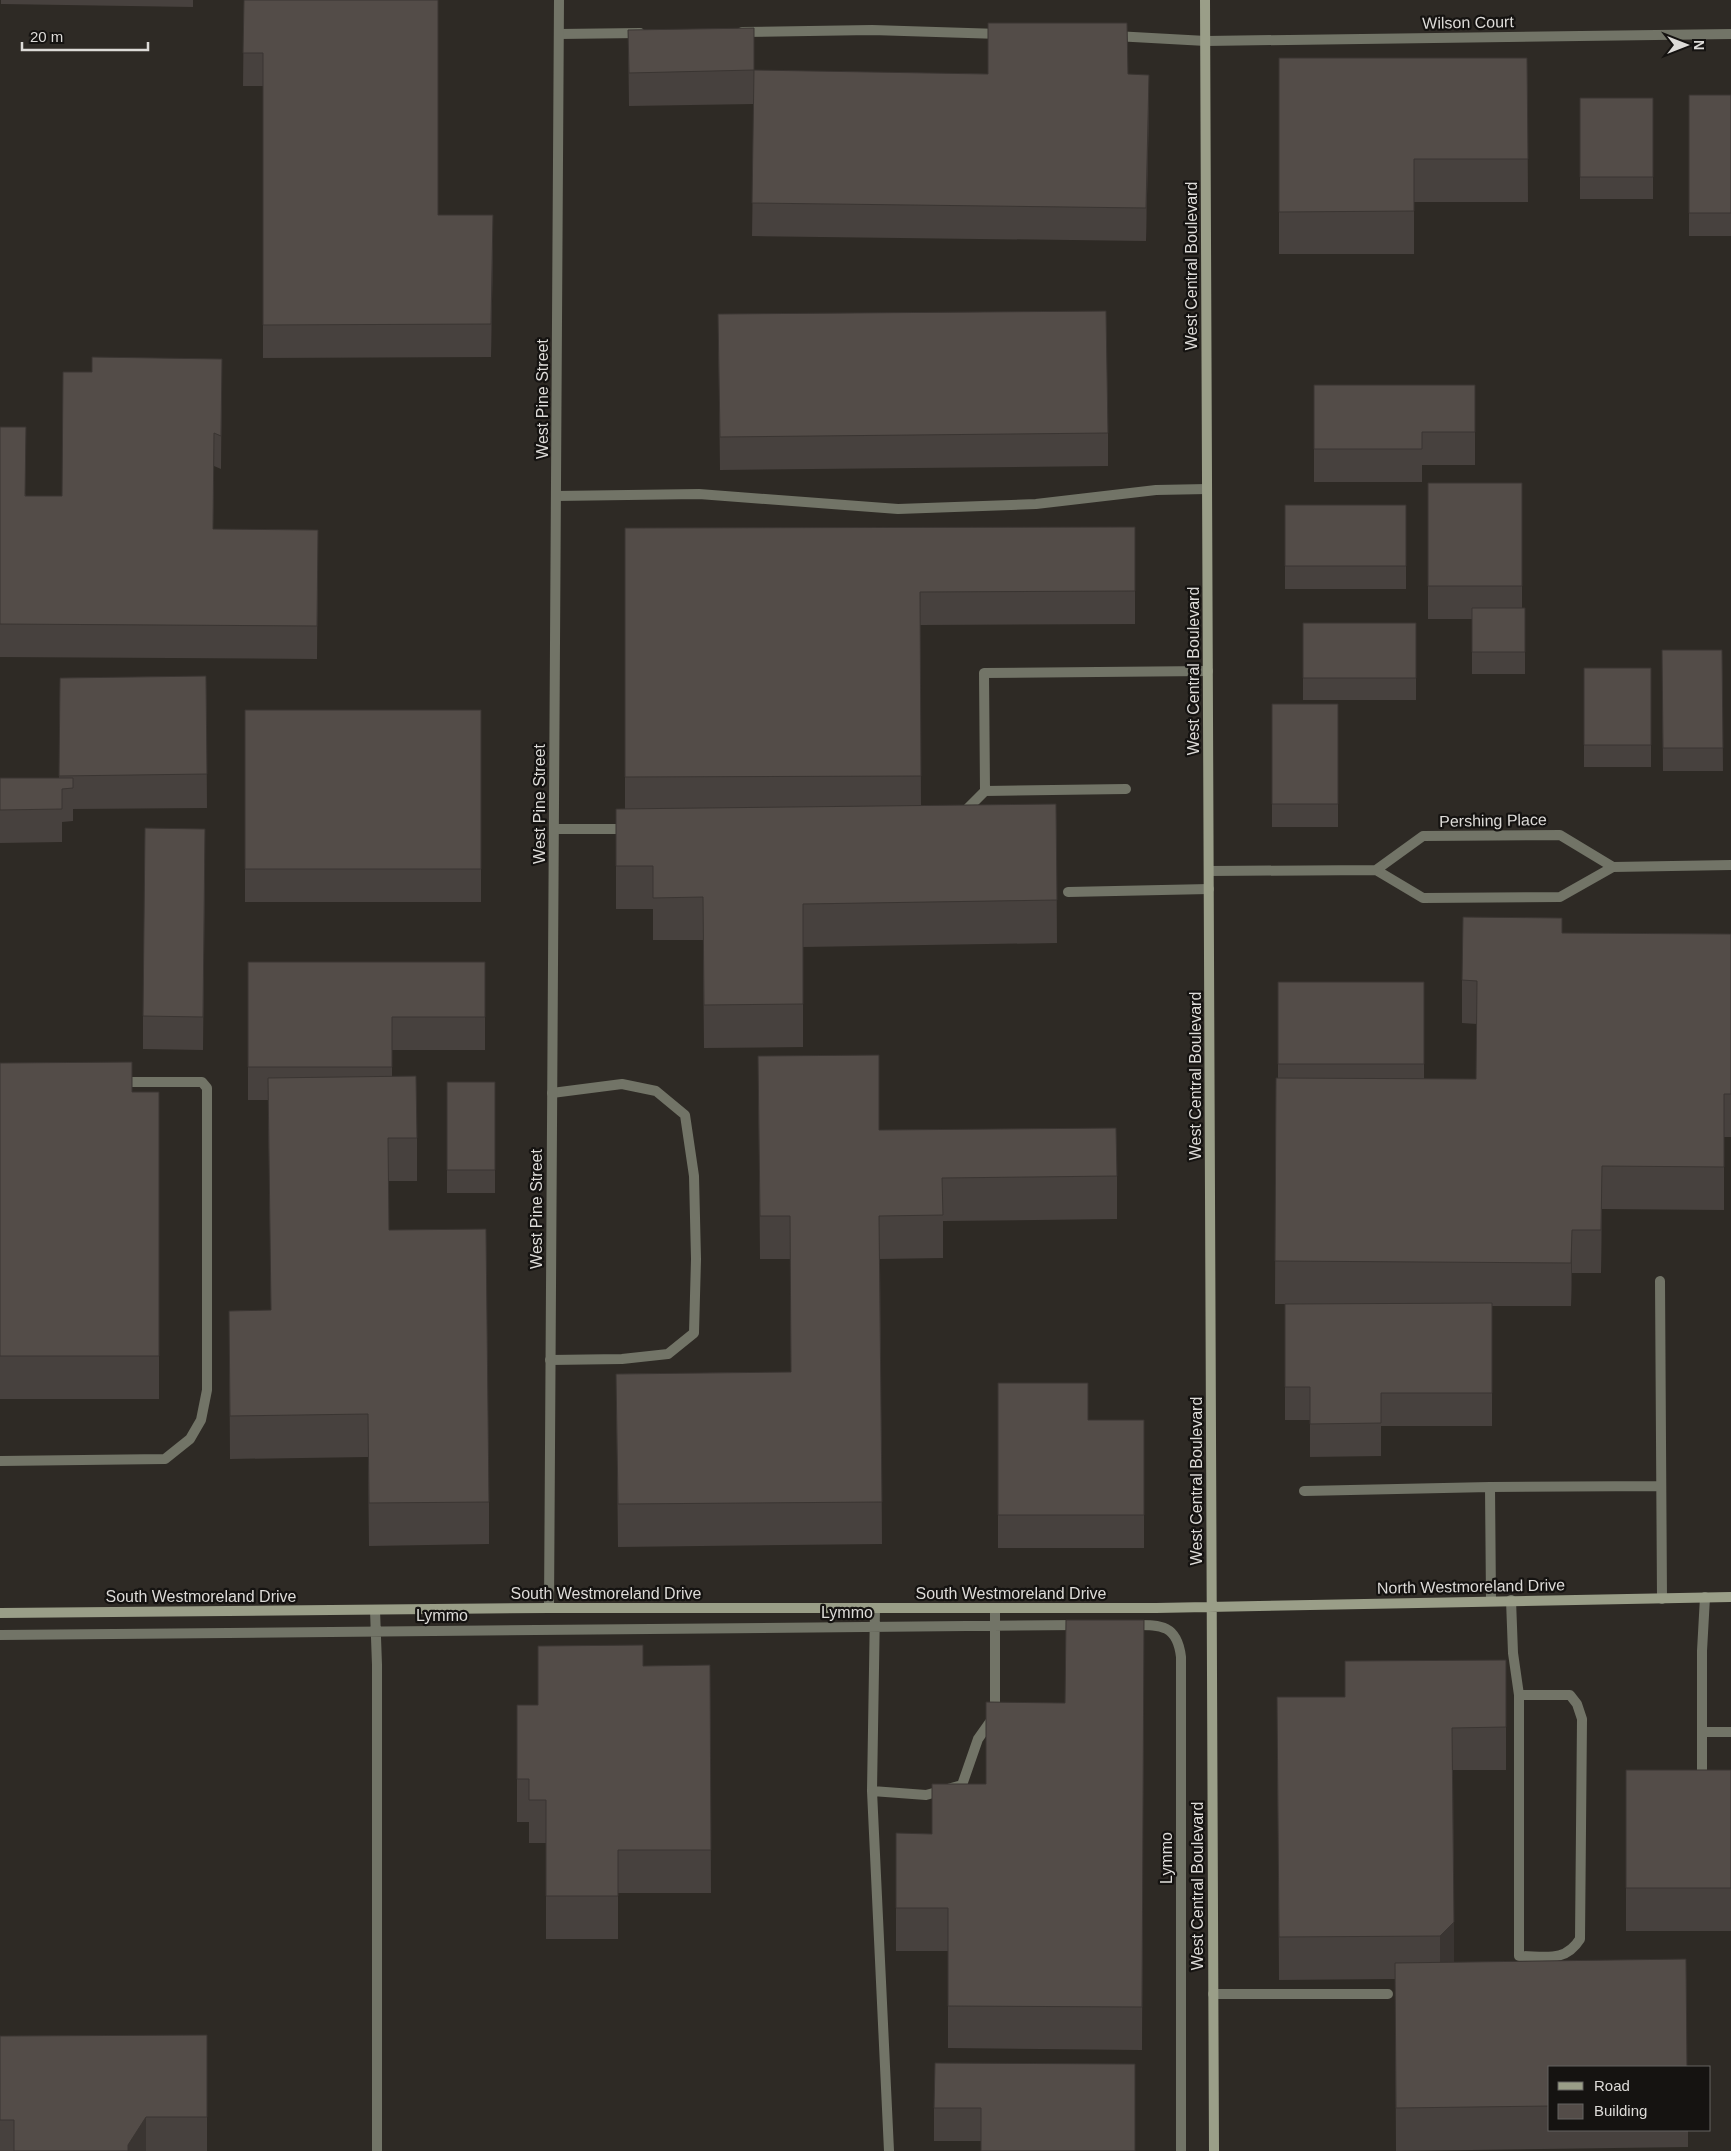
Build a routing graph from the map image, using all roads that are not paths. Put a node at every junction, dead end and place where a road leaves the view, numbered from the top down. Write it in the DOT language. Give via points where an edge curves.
graph roads {
  1 [pos="559,0"];
  2 [pos="1205,0"];
  3 [pos="733,32"];
  4 [pos="653,33"];
  5 [pos="559,34"];
  6 [pos="1011,34"];
  7 [pos="1731,34"];
  8 [pos="1100,36"];
  9 [pos="1206,41"];
  10 [pos="1207,489"];
  11 [pos="556,496"];
  12 [pos="1208,671"];
  13 [pos="1126,789"];
  14 [pos="986,791"];
  15 [pos="956,820"];
  16 [pos="554,829"];
  17 [pos="642,829"];
  18 [pos="1731,865"];
  19 [pos="1613,866"];
  20 [pos="1376,870"];
  21 [pos="1209,872"];
  22 [pos="1209,889"];
  23 [pos="1068,892"];
  24 [pos="107,1082"];
  25 [pos="552,1093"];
  26 [pos="1660,1280"];
  27 [pos="550,1360"];
  28 [pos="0,1461"];
  29 [pos="1661,1486"];
  30 [pos="1490,1487"];
  31 [pos="1304,1491"];
  32 [pos="1705,1597"];
  33 [pos="1731,1597"];
  34 [pos="1662,1599"];
  35 [pos="1511,1600"];
  36 [pos="1491,1601"];
  37 [pos="1212,1606"];
  38 [pos="549,1608"];
  39 [pos="875,1608"];
  40 [pos="995,1608"];
  41 [pos="374,1610"];
  42 [pos="0,1612"];
  43 [pos="995,1624"];
  44 [pos="1090,1625"];
  45 [pos="1118,1625"];
  46 [pos="875,1626"];
  47 [pos="375,1630"];
  48 [pos="0,1634"];
  49 [pos="1519,1695"];
  50 [pos="1702,1732"];
  51 [pos="1731,1732"];
  52 [pos="1702,1790"];
  53 [pos="872,1792"];
  54 [pos="1212,1994"];
  55 [pos="1388,1994"];
  56 [pos="377,2151"];
  57 [pos="889,2151"];
  58 [pos="1182,2151"];
  59 [pos="1214,2151"];
  1 -- 5 [label="street, West Pine Street"];
  2 -- 9 [label="street, West Central Boulevard"];
  3 -- 6 [label="street" via="872,30"];
  4 -- 5 [label="street"];
  5 -- 11 [label="street, West Pine Street"];
  7 -- 9 [label="street, Wilson Court"];
  8 -- 9 [label="street, Wilson Court"];
  9 -- 10 [label="street, West Central Boulevard"];
  10 -- 11 [label="street" via="1156,490 1036,504 898,509 699,494"];
  10 -- 12 [label="street, West Central Boulevard"];
  11 -- 16 [label="street, West Pine Street"];
  12 -- 14 [label="street" via="984,673"];
  12 -- 21 [label="street, West Central Boulevard"];
  13 -- 14 [label="street"];
  14 -- 15 [label="street"];
  16 -- 17 [label="street"];
  16 -- 25 [label="street, West Pine Street"];
  18 -- 19 [label="street"];
  19 -- 20 [label="street" via="1560,897 1423,898"];
  19 -- 20 [label="street, Pershing Place" via="1560,835 1423,836"];
  20 -- 21 [label="street"];
  21 -- 22 [label="street, West Central Boulevard"];
  22 -- 23 [label="street"];
  22 -- 37 [label="street, West Central Boulevard"];
  24 -- 28 [label="street" via="202,1082 206,1088 207,1390 201,1420 190,1440 165,1459"];
  25 -- 27 [label="street, West Pine Street"];
  25 -- 27 [label="street" via="622,1084 656,1091 685,1115 694,1176 696,1260 694,1333 668,1354 622,1359"];
  26 -- 29 [label="street"];
  27 -- 38 [label="street, West Pine Street"];
  29 -- 30 [label="street"];
  29 -- 34 [label="street"];
  30 -- 31 [label="street"];
  30 -- 36 [label="street"];
  32 -- 33 [label="street, North Westmoreland Drive"];
  32 -- 34 [label="street, North Westmoreland Drive"];
  32 -- 50 [label="street"];
  34 -- 35 [label="street, North Westmoreland Drive"];
  35 -- 36 [label="street, North Westmoreland Drive"];
  35 -- 49 [label="street"];
  36 -- 37 [label="street, North Westmoreland Drive"];
  37 -- 40 [label="street, South Westmoreland Drive"];
  37 -- 54 [label="street, West Central Boulevard"];
  38 -- 39 [label="street, South Westmoreland Drive"];
  38 -- 41 [label="street, South Westmoreland Drive"];
  39 -- 40 [label="street, South Westmoreland Drive"];
  39 -- 46 [label="street"];
  40 -- 43 [label="street"];
  41 -- 42 [label="street, South Westmoreland Drive"];
  41 -- 47 [label="street"];
  43 -- 44 [label="street, Lymmo"];
  43 -- 46 [label="street, Lymmo"];
  43 -- 53 [label="street" via="995,1715 978,1739 962,1785 926,1795"];
  45 -- 58 [label="street, Lymmo" via="1156,1625 1166,1628 1180,1643"];
  46 -- 47 [label="street, Lymmo"];
  46 -- 53 [label="street"];
  47 -- 48 [label="street, Lymmo"];
  47 -- 56 [label="street"];
  49 -- 49 [label="street" via="1519,1956 1563,1955 1573,1950 1580,1939 1582,1719 1570,1695"];
  50 -- 51 [label="street"];
  50 -- 52 [label="street"];
  53 -- 57 [label="street"];
  54 -- 55 [label="street"];
  54 -- 59 [label="street, West Central Boulevard"];
}
